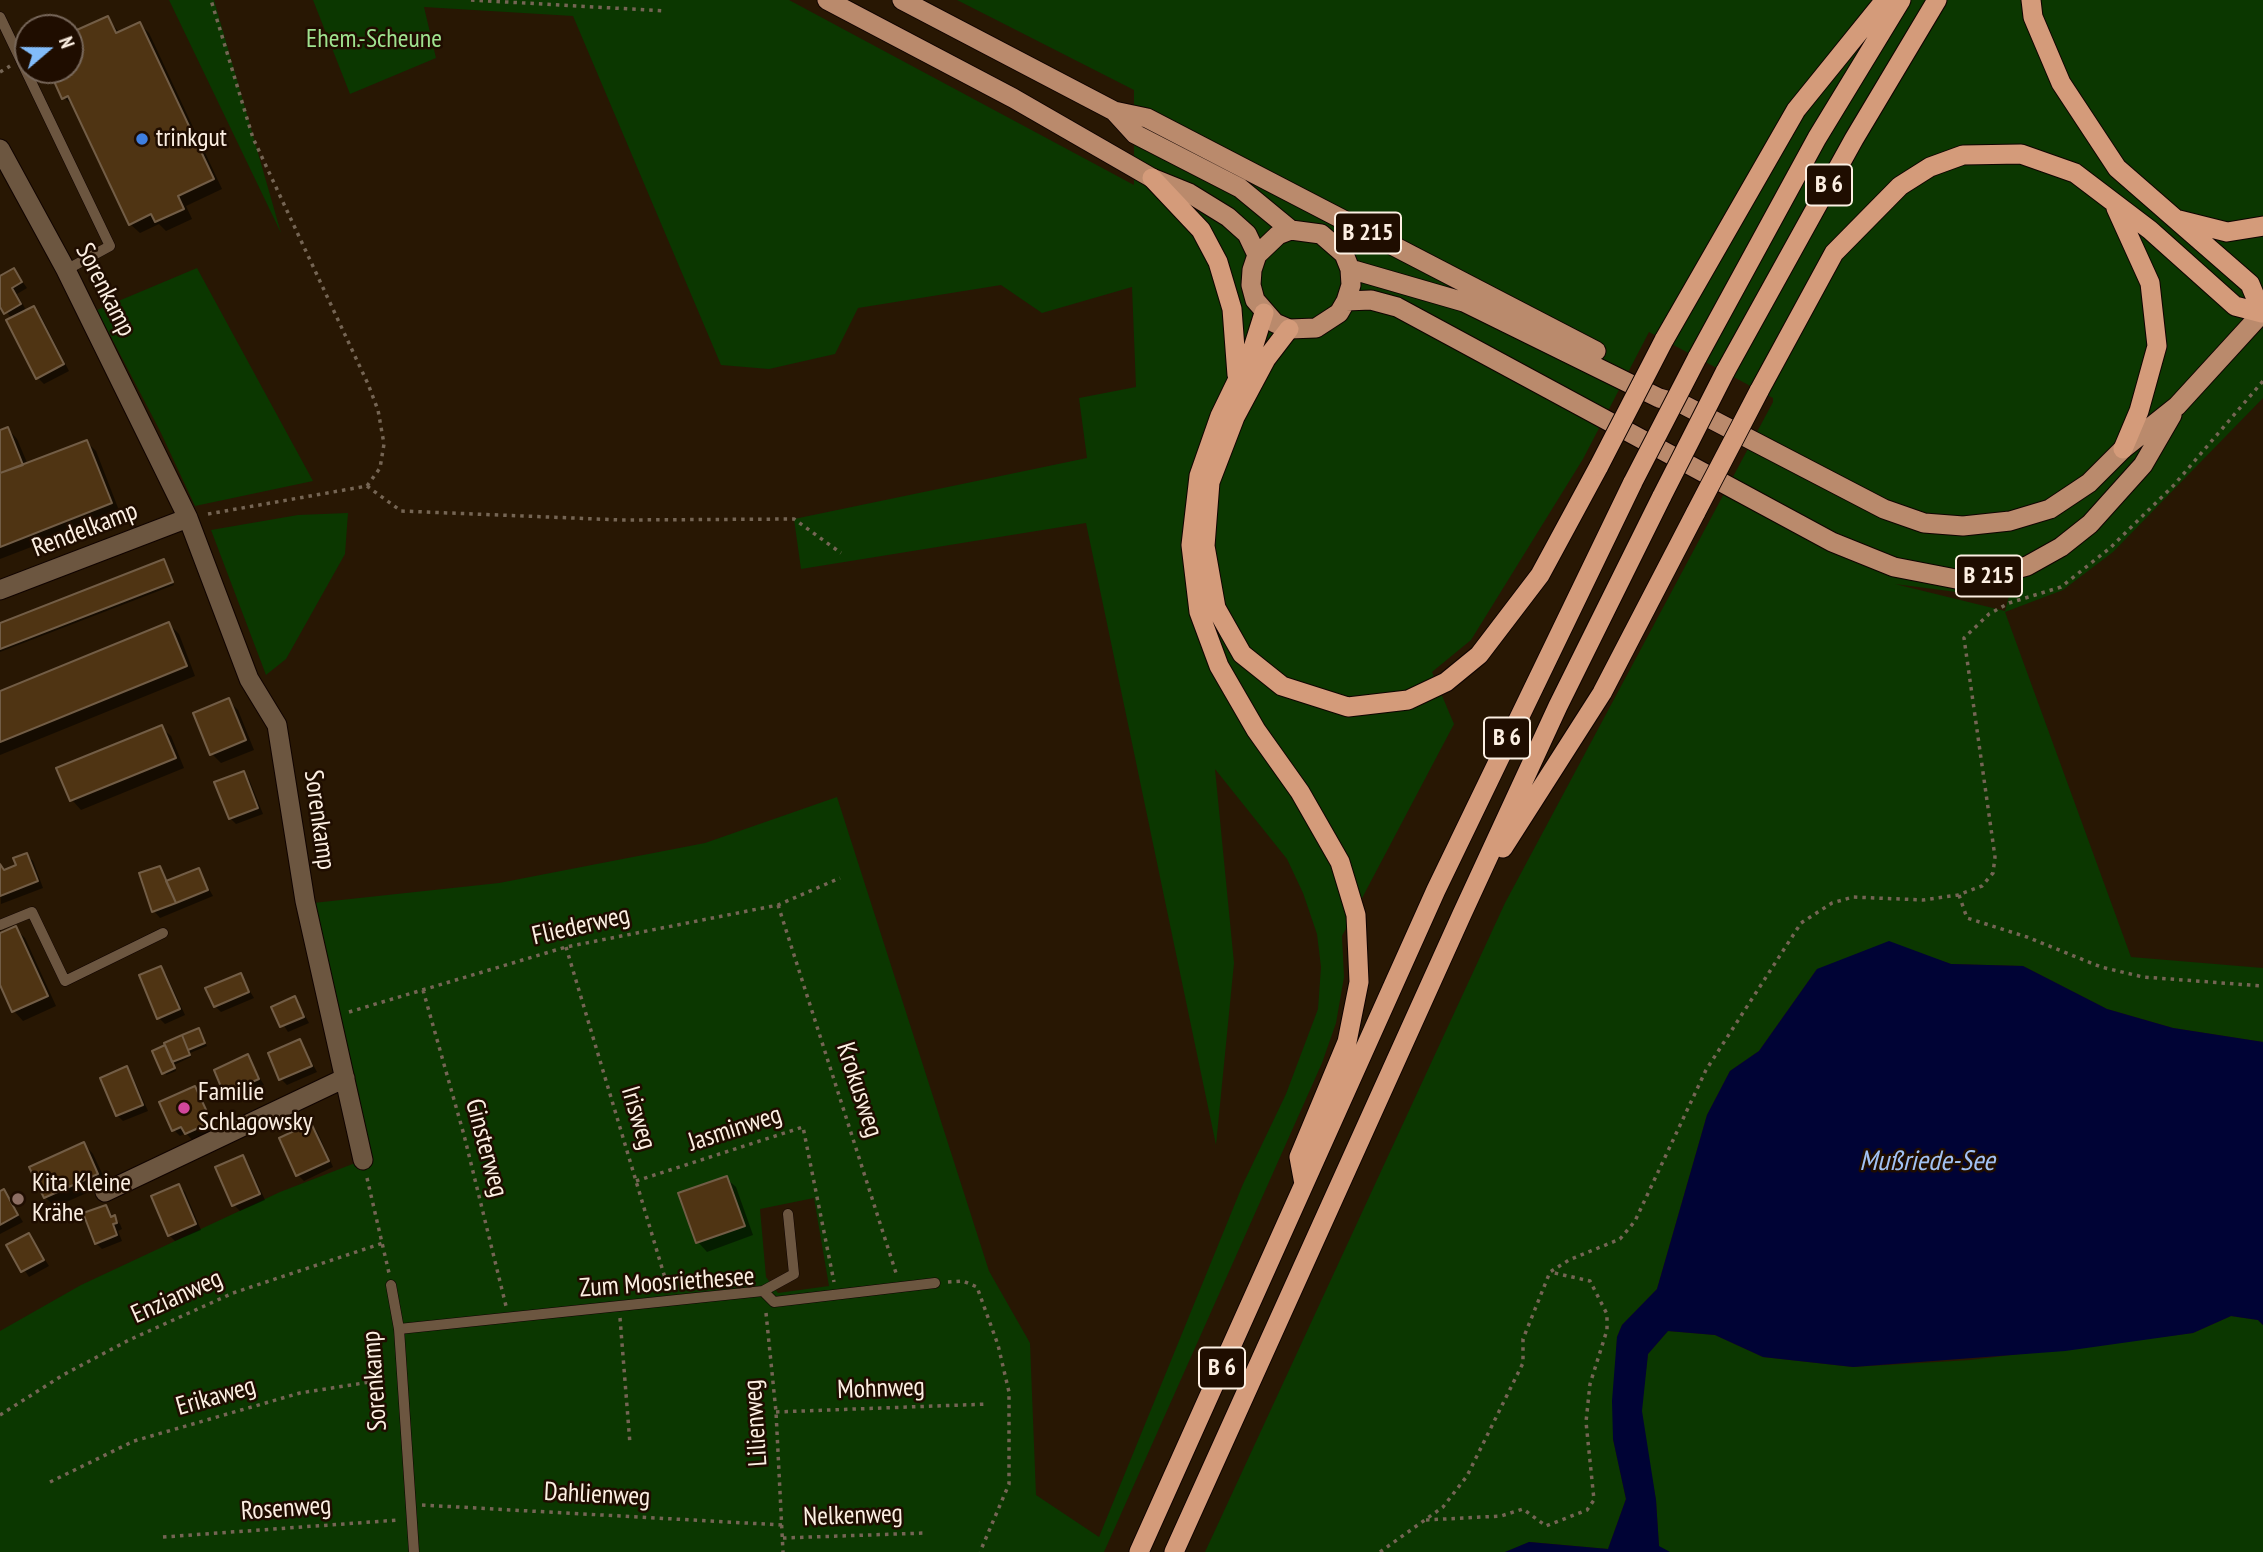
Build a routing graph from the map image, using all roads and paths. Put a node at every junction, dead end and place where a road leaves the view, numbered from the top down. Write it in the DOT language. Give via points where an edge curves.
graph roads {
  1 [pos="211,0"];
  2 [pos="471,0"];
  3 [pos="827,0"];
  4 [pos="902,0"];
  5 [pos="1885,0"];
  6 [pos="1900,0"];
  7 [pos="1937,0"];
  8 [pos="2031,0"];
  9 [pos="495,1"];
  10 [pos="666,11"];
  11 [pos="0,17"];
  12 [pos="1114,111"];
  13 [pos="0,149"];
  14 [pos="1152,178"];
  15 [pos="2116,207"];
  16 [pos="2174,219"];
  17 [pos="2263,226"];
  18 [pos="1291,230"];
  19 [pos="1257,255"];
  20 [pos="1350,269"];
  21 [pos="66,270"];
  22 [pos="1346,301"];
  23 [pos="2263,312"];
  24 [pos="1264,313"];
  25 [pos="1289,329"];
  26 [pos="2263,381"];
  27 [pos="1237,382"];
  28 [pos="1684,405"];
  29 [pos="2177,406"];
  30 [pos="2123,449"];
  31 [pos="367,486"];
  32 [pos="188,518"];
  33 [pos="841,553"];
  34 [pos="0,590"];
  35 [pos="840,878"];
  36 [pos="1958,895"];
  37 [pos="778,905"];
  38 [pos="1462,914"];
  39 [pos="0,925"];
  40 [pos="163,933"];
  41 [pos="566,947"];
  42 [pos="2263,986"];
  43 [pos="423,990"];
  44 [pos="331,1017"];
  45 [pos="345,1078"];
  46 [pos="363,1160"];
  47 [pos="636,1181"];
  48 [pos="1304,1184"];
  49 [pos="106,1192"];
  50 [pos="788,1214"];
  51 [pos="383,1243"];
  52 [pos="1549,1272"];
  53 [pos="935,1283"];
  54 [pos="391,1285"];
  55 [pos="898,1287"];
  56 [pos="763,1291"];
  57 [pos="836,1295"];
  58 [pos="669,1301"];
  59 [pos="619,1306"];
  60 [pos="509,1317"];
  61 [pos="399,1329"];
  62 [pos="402,1377"];
  63 [pos="988,1404"];
  64 [pos="776,1412"];
  65 [pos="0,1415"];
  66 [pos="630,1444"];
  67 [pos="50,1482"];
  68 [pos="410,1504"];
  69 [pos="411,1519"];
  70 [pos="1424,1520"];
  71 [pos="782,1525"];
  72 [pos="925,1533"];
  73 [pos="163,1537"];
  74 [pos="783,1538"];
  75 [pos="414,1552"];
  76 [pos="783,1552"];
  77 [pos="980,1552"];
  78 [pos="1139,1552"];
  79 [pos="1174,1552"];
  80 [pos="1380,1552"];
  1 -- 31 [label="path" via="253,138 378,410 384,444 380,468"];
  2 -- 9 [label="path"];
  3 -- 14 [label="main road"];
  4 -- 12 [label="main road, B 215"];
  5 -- 25 [label="highway, bridge" via="1796,110 1664,340 1540,575 1479,655 1446,682 1408,700 1348,707 1282,686 1242,654 1216,608 1205,546 1210,482 1235,417 1266,359"];
  6 -- 48 [label="highway, B 6, bridge" via="1817,138 1633,482 1441,878"];
  7 -- 38 [label="highway, B 6, bridge" via="1725,373 1558,706"];
  8 -- 16 [label="highway" via="2033,18 2061,83 2117,168"];
  9 -- 10 [label="path"];
  11 -- 21 [label="lane" via="110,246"];
  12 -- 18 [label="main road, B 215" via="1135,134 1240,188"];
  12 -- 28 [label="main road, B 215" via="1147,118 1665,387"];
  13 -- 21 [label="street, Sorenkamp"];
  14 -- 19 [label="main road" via="1189,193 1228,217 1247,233"];
  14 -- 27 [label="highway" via="1200,230 1218,262 1232,309"];
  15 -- 23 [label="highway" via="2150,230 2235,306"];
  15 -- 30 [label="highway" via="2150,283 2157,346"];
  15 -- 38 [label="highway, bridge" via="2075,173 2021,154 1963,155 1930,167 1900,186 1834,253 1602,693"];
  16 -- 17 [label="highway" via="2227,232"];
  16 -- 23 [label="highway" via="2250,284"];
  18 -- 19 [label="main road" via="1278,235"];
  18 -- 20 [label="main road, B 215" via="1314,232 1335,242"];
  19 -- 24 [label="main road" via="1251,285"];
  20 -- 22 [label="main road, B 215"];
  20 -- 28 [label="main road, B 215" via="1464,302 1659,398"];
  21 -- 32 [label="street, Sorenkamp"];
  22 -- 25 [label="main road" via="1339,313 1316,328"];
  22 -- 29 [label="main road, B 215" via="1371,300 1397,307 1832,542 1894,567 1956,579 2027,566 2080,532 2143,465"];
  23 -- 29 [label="main road, B 215"];
  24 -- 25 [label="main road"];
  24 -- 27 [label="highway"];
  26 -- 36 [label="path" via="2174,485 2110,548 2061,587 2009,603 1989,614 1964,638 1995,858 1993,873 1982,886"];
  27 -- 48 [label="highway" via="1199,476 1191,545 1199,612 1219,666 1340,862 1356,915 1359,982 1347,1042 1299,1157"];
  28 -- 30 [label="main road, B 215" via="1884,509 1924,523 1963,526 2010,521 2050,509 2089,483"];
  29 -- 30 [label="main road, B 215"];
  31 -- 32 [label="path"];
  31 -- 33 [label="path" via="401,511 621,520 794,519"];
  32 -- 34 [label="street, Rendelkamp"];
  32 -- 44 [label="street, Sorenkamp" via="249,679 276,725 304,901"];
  35 -- 37 [label="path, Fliederweg"];
  36 -- 42 [label="path" via="1967,918 2101,967 2143,977"];
  36 -- 52 [label="path" via="1923,900 1853,897 1832,903 1801,923 1706,1070 1635,1221 1620,1239"];
  37 -- 41 [label="path, Fliederweg"];
  37 -- 55 [label="path, Krokusweg"];
  38 -- 79 [label="highway, B 6"];
  39 -- 40 [label="lane" via="32,912 65,981"];
  41 -- 43 [label="path, Fliederweg"];
  41 -- 47 [label="path, Irisweg"];
  43 -- 44 [label="path, Fliederweg"];
  43 -- 60 [label="path, Ginsterweg"];
  44 -- 45 [label="street, Sorenkamp"];
  45 -- 46 [label="street, Sorenkamp"];
  45 -- 49 [label="street"];
  46 -- 51 [label="path"];
  47 -- 57 [label="path, Jasminweg" via="803,1128"];
  47 -- 58 [label="path, Irisweg"];
  48 -- 78 [label="highway, B 6"];
  50 -- 56 [label="lane" via="794,1274"];
  51 -- 54 [label="path"];
  51 -- 65 [label="path, Enzianweg" via="233,1293 63,1375"];
  52 -- 70 [label="path" via="1523,1339 1523,1363 1467,1476 1443,1507"];
  52 -- 70 [label="path" via="1590,1281 1607,1314 1586,1422 1594,1500 1587,1510 1546,1526 1523,1509 1501,1516"];
  53 -- 55 [label="lane, Zum Moosriethesee"];
  53 -- 77 [label="path" via="963,1281 977,1287 1009,1392 1009,1484"];
  54 -- 61 [label="lane, Sorenkamp"];
  55 -- 57 [label="lane, Zum Moosriethesee"];
  56 -- 57 [label="lane, Zum Moosriethesee" via="774,1302"];
  56 -- 58 [label="lane, Zum Moosriethesee"];
  56 -- 64 [label="path, Lilienweg"];
  58 -- 59 [label="lane, Zum Moosriethesee"];
  59 -- 60 [label="lane, Zum Moosriethesee"];
  59 -- 66 [label="path"];
  60 -- 61 [label="lane, Zum Moosriethesee"];
  61 -- 62 [label="lane, Sorenkamp"];
  62 -- 67 [label="path, Erikaweg" via="300,1393 134,1441"];
  62 -- 68 [label="lane, Sorenkamp"];
  63 -- 64 [label="path, Mohnweg"];
  64 -- 71 [label="path, Lilienweg"];
  68 -- 69 [label="lane, Sorenkamp"];
  68 -- 71 [label="path, Dahlienweg"];
  69 -- 73 [label="path, Rosenweg"];
  69 -- 75 [label="lane, Sorenkamp"];
  70 -- 80 [label="path"];
  71 -- 74 [label="path, Lilienweg"];
  72 -- 74 [label="path, Nelkenweg"];
  74 -- 76 [label="path, Lilienweg"];
}
